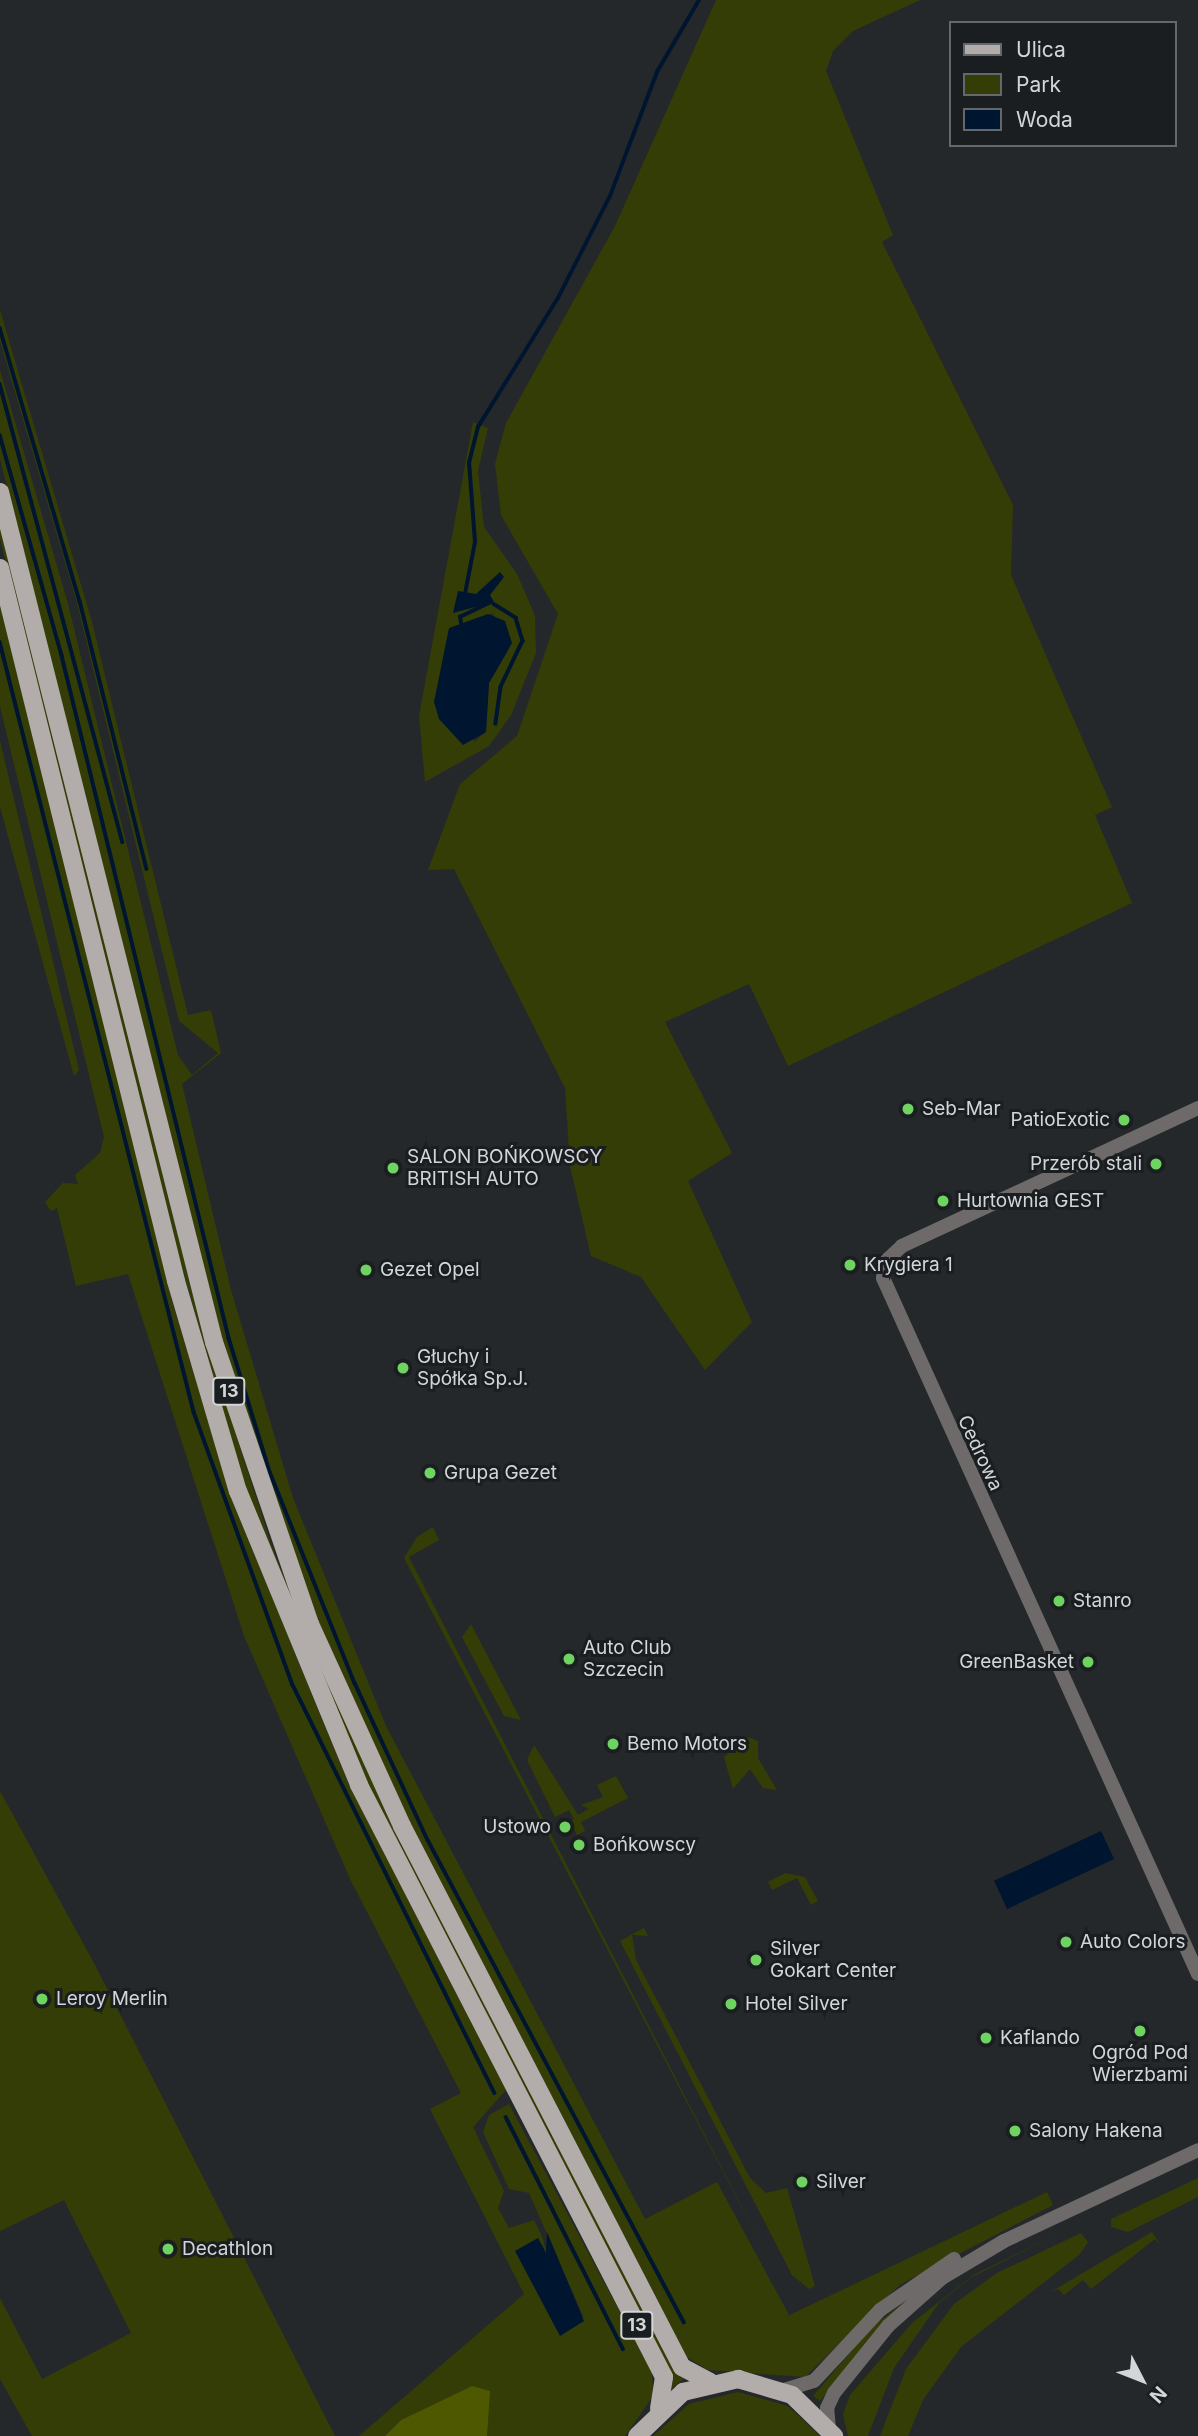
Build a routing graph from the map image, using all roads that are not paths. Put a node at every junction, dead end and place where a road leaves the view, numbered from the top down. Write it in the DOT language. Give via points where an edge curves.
graph roads {
  1 [pos="0,492"];
  2 [pos="0,568"];
  3 [pos="1198,1108"];
  4 [pos="1198,1975"];
  5 [pos="1198,2150"];
  6 [pos="1058,2214"];
  7 [pos="710,2382"];
  8 [pos="784,2390"];
  9 [pos="659,2409"];
  10 [pos="832,2432"];
  11 [pos="637,2436"];
  1 -- 7 [label="main road, 13" via="214,1342 310,1624 402,1826 682,2367"];
  2 -- 9 [label="main road, 13" via="174,1273 238,1492 352,1770 664,2377"];
  3 -- 4 [label="street, Cedrowa" via="902,1246 886,1263 883,1278"];
  5 -- 6 [label="street"];
  6 -- 8 [label="street" via="1017,2227 909,2286 814,2381"];
  6 -- 10 [label="street" via="954,2269 904,2310 830,2398"];
  7 -- 8 [label="main road" via="748,2380"];
  7 -- 9 [label="main road"];
  8 -- 10 [label="main road"];
  9 -- 11 [label="main road"];
}
